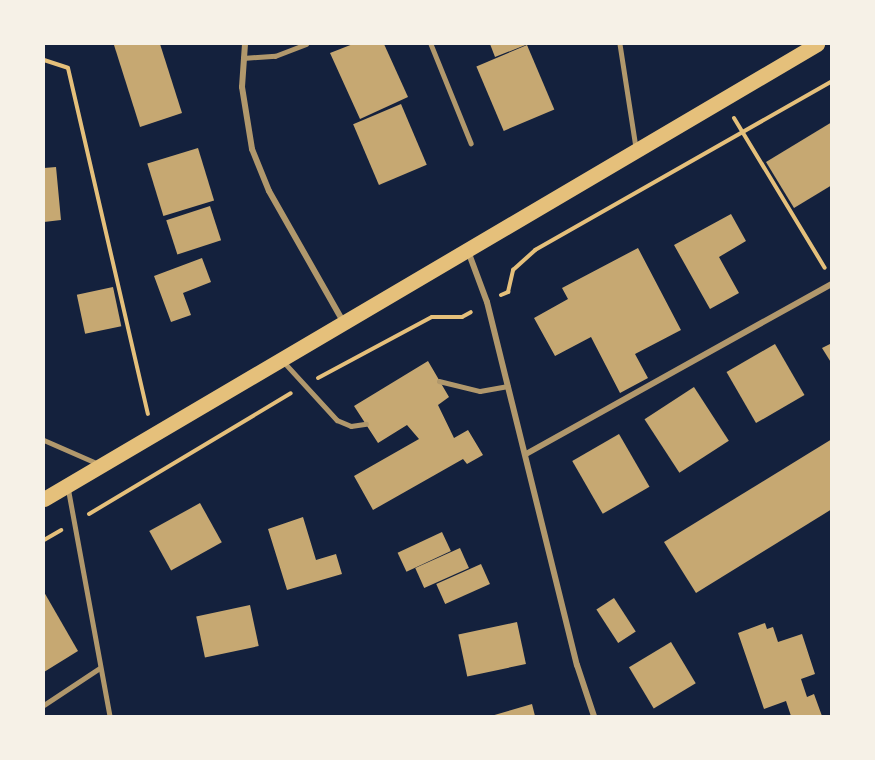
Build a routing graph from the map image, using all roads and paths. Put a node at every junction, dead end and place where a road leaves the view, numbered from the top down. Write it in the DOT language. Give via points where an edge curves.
graph roads {
  1 [pos="245,44"];
  2 [pos="306,44"];
  3 [pos="431,44"];
  4 [pos="620,44"];
  5 [pos="817,44"];
  6 [pos="243,58"];
  7 [pos="44,60"];
  8 [pos="831,81"];
  9 [pos="723,99"];
  10 [pos="743,132"];
  11 [pos="471,143"];
  12 [pos="637,150"];
  13 [pos="467,249"];
  14 [pos="826,270"];
  15 [pos="831,284"];
  16 [pos="487,302"];
  17 [pos="343,322"];
  18 [pos="282,359"];
  19 [pos="439,381"];
  20 [pos="304,385"];
  21 [pos="508,386"];
  22 [pos="366,424"];
  23 [pos="153,435"];
  24 [pos="44,440"];
  25 [pos="526,454"];
  26 [pos="101,465"];
  27 [pos="68,484"];
  28 [pos="44,499"];
  29 [pos="75,522"];
  30 [pos="44,540"];
  31 [pos="100,668"];
  32 [pos="44,705"];
  33 [pos="110,717"];
  34 [pos="594,717"];
  1 -- 6 [label="street"];
  2 -- 6 [label="lane" via="275,56"];
  3 -- 11 [label="lane"];
  4 -- 12 [label="lane"];
  5 -- 9 [label="main road"];
  6 -- 17 [label="street" via="244,109 259,169"];
  7 -- 23 [label="path" via="68,68"];
  8 -- 10 [label="path"];
  9 -- 10 [label="path"];
  9 -- 12 [label="main road"];
  10 -- 14 [label="path"];
  10 -- 16 [label="path" via="535,250 513,270 508,292"];
  12 -- 13 [label="main road"];
  13 -- 16 [label="street"];
  13 -- 17 [label="main road"];
  15 -- 25 [label="street"];
  16 -- 20 [label="path" via="462,317 432,317"];
  16 -- 21 [label="street"];
  17 -- 18 [label="main road"];
  18 -- 20 [label="lane"];
  18 -- 23 [label="main road"];
  19 -- 21 [label="lane" via="480,391"];
  20 -- 22 [label="lane" via="337,420 351,426"];
  20 -- 29 [label="path"];
  21 -- 25 [label="street"];
  23 -- 26 [label="main road"];
  24 -- 26 [label="lane"];
  25 -- 34 [label="street" via="577,665"];
  26 -- 27 [label="main road"];
  27 -- 28 [label="main road"];
  27 -- 29 [label="lane"];
  29 -- 30 [label="path"];
  29 -- 31 [label="lane"];
  31 -- 32 [label="lane"];
  31 -- 33 [label="lane"];
}
